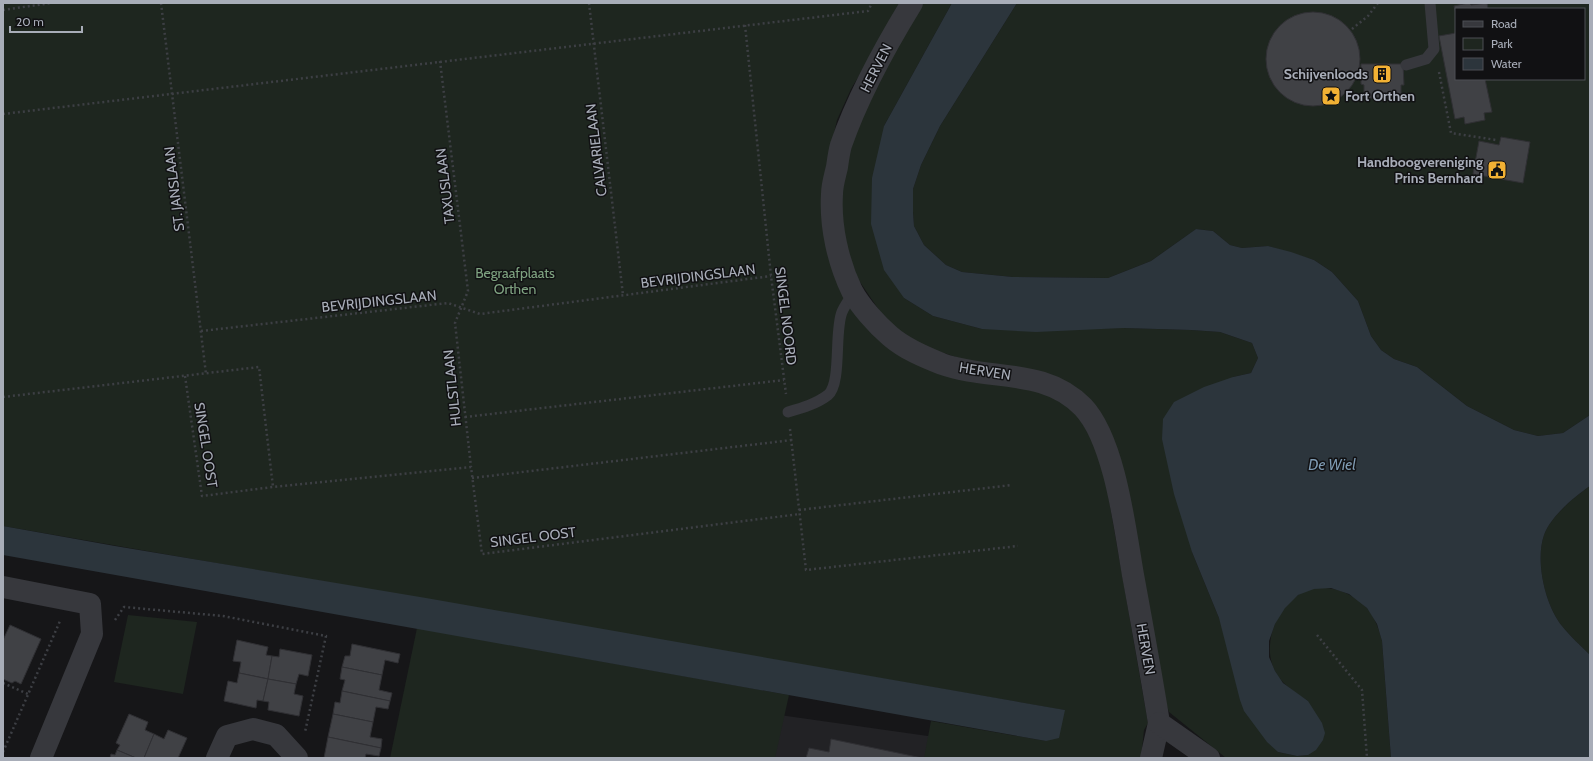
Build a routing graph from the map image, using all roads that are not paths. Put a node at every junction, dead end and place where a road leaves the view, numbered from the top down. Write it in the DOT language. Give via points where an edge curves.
graph roads {
  1 [pos="912,3"];
  2 [pos="1430,3"];
  3 [pos="1406,65"];
  4 [pos="854,293"];
  5 [pos="788,412"];
  6 [pos="3,587"];
  7 [pos="1159,723"];
  8 [pos="41,758"];
  9 [pos="217,758"];
  10 [pos="297,758"];
  11 [pos="1152,758"];
  12 [pos="1209,758"];
  1 -- 4 [label="street, HERVEN" via="860,99 841,147 832,193 832,221 839,257"];
  2 -- 3 [label="lane" via="1434,49 1426,58"];
  4 -- 5 [label="lane" via="842,312 837,334 835,382 829,394 812,404"];
  4 -- 7 [label="street, HERVEN" via="875,321 892,337 916,353 971,371 1031,378 1064,391 1084,408 1097,429 1109,458 1119,498"];
  6 -- 8 [label="street" via="90,604 92,634"];
  7 -- 11 [label="street, HERVEN"];
  7 -- 12 [label="street"];
  9 -- 10 [label="street" via="227,736 253,729 276,735"];
}
